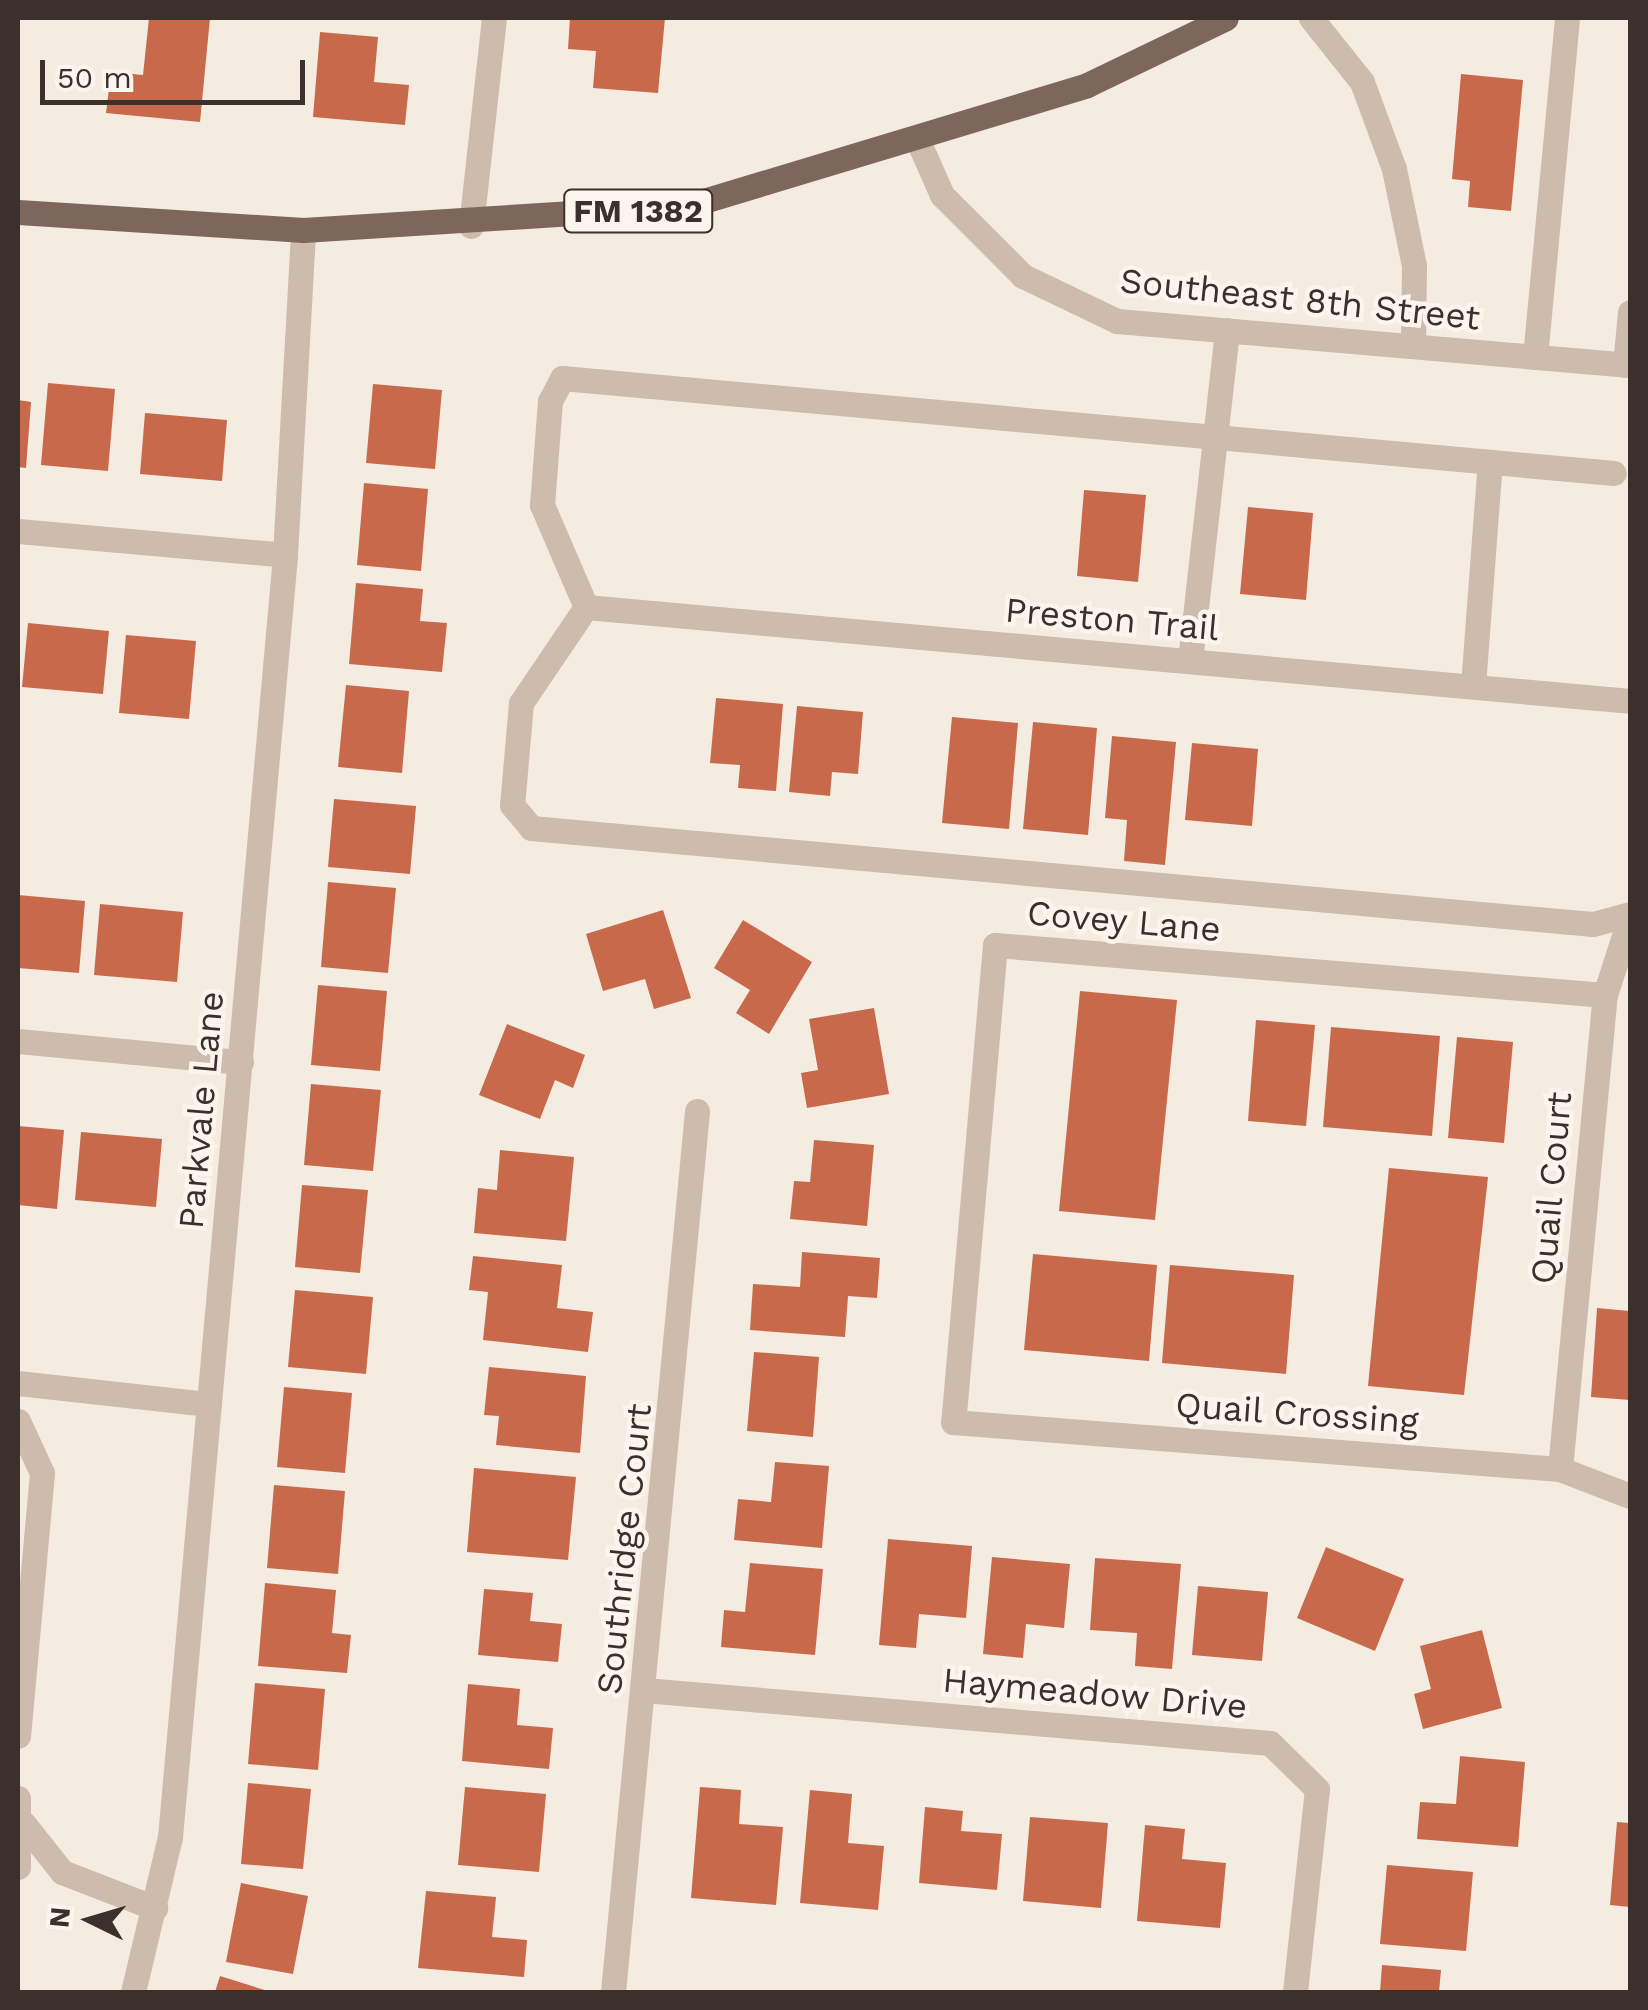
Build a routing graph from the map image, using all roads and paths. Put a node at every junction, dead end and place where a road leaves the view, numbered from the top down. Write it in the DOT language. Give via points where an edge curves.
graph roads {
  1 [pos="494,18"];
  2 [pos="1226,18"];
  3 [pos="1310,18"];
  4 [pos="1567,18"];
  5 [pos="919,143"];
  6 [pos="18,212"];
  7 [pos="471,226"];
  8 [pos="303,230"];
  9 [pos="1630,312"];
  10 [pos="1227,330"];
  11 [pos="1414,346"];
  12 [pos="1535,357"];
  13 [pos="1628,365"];
  14 [pos="1215,437"];
  15 [pos="1490,462"];
  16 [pos="1614,473"];
  17 [pos="18,531"];
  18 [pos="285,555"];
  19 [pos="586,608"];
  20 [pos="1190,661"];
  21 [pos="1473,686"];
  22 [pos="1630,701"];
  23 [pos="1630,916"];
  24 [pos="1605,995"];
  25 [pos="18,1042"];
  26 [pos="240,1062"];
  27 [pos="697,1111"];
  28 [pos="18,1383"];
  29 [pos="209,1404"];
  30 [pos="18,1421"];
  31 [pos="952,1422"];
  32 [pos="1560,1469"];
  33 [pos="1630,1496"];
  34 [pos="644,1690"];
  35 [pos="18,1736"];
  36 [pos="18,1798"];
  37 [pos="24,1824"];
  38 [pos="18,1868"];
  39 [pos="155,1908"];
  40 [pos="133,1992"];
  41 [pos="613,1992"];
  42 [pos="1296,1992"];
  1 -- 7 [label="street"];
  2 -- 5 [label="main road, FM 1382" via="1087,85"];
  3 -- 11 [label="street" via="1362,82 1394,169 1414,266"];
  4 -- 12 [label="street"];
  5 -- 7 [label="main road, FM 1382" via="687,206"];
  5 -- 10 [label="street, Southeast 8th Street" via="942,195 1023,276 1117,321"];
  6 -- 8 [label="main road, FM 1382"];
  7 -- 8 [label="main road, FM 1382"];
  8 -- 18 [label="street, Parkvale Lane"];
  9 -- 13 [label="street"];
  10 -- 11 [label="street, Southeast 8th Street"];
  10 -- 14 [label="street"];
  11 -- 12 [label="street, Southeast 8th Street"];
  12 -- 13 [label="street, Southeast 8th Street"];
  14 -- 15 [label="street"];
  14 -- 19 [label="street" via="562,378 550,400 542,505"];
  14 -- 20 [label="street"];
  15 -- 16 [label="street"];
  15 -- 21 [label="street"];
  17 -- 18 [label="street"];
  18 -- 26 [label="street, Parkvale Lane"];
  19 -- 20 [label="street, Preston Trail"];
  19 -- 23 [label="street" via="521,703 512,805 531,828 1593,924"];
  20 -- 21 [label="street, Preston Trail"];
  21 -- 22 [label="street, Preston Trail"];
  23 -- 24 [label="street, Quail Court"];
  24 -- 31 [label="street, Covey Lane" via="996,945"];
  24 -- 32 [label="street, Quail Court"];
  25 -- 26 [label="street"];
  26 -- 29 [label="street, Parkvale Lane"];
  27 -- 34 [label="street, Southridge Court"];
  28 -- 29 [label="street"];
  29 -- 39 [label="street, Parkvale Lane" via="170,1837"];
  30 -- 35 [label="street" via="42,1473"];
  31 -- 32 [label="street, Quail Crossing"];
  32 -- 33 [label="street, Quail Crossing"];
  34 -- 41 [label="street, Southridge Court"];
  34 -- 42 [label="street, Haymeadow Drive" via="1270,1743 1317,1789"];
  36 -- 37 [label="street"];
  37 -- 38 [label="street"];
  37 -- 39 [label="street" via="62,1872"];
  39 -- 40 [label="street, Parkvale Lane"];
}
